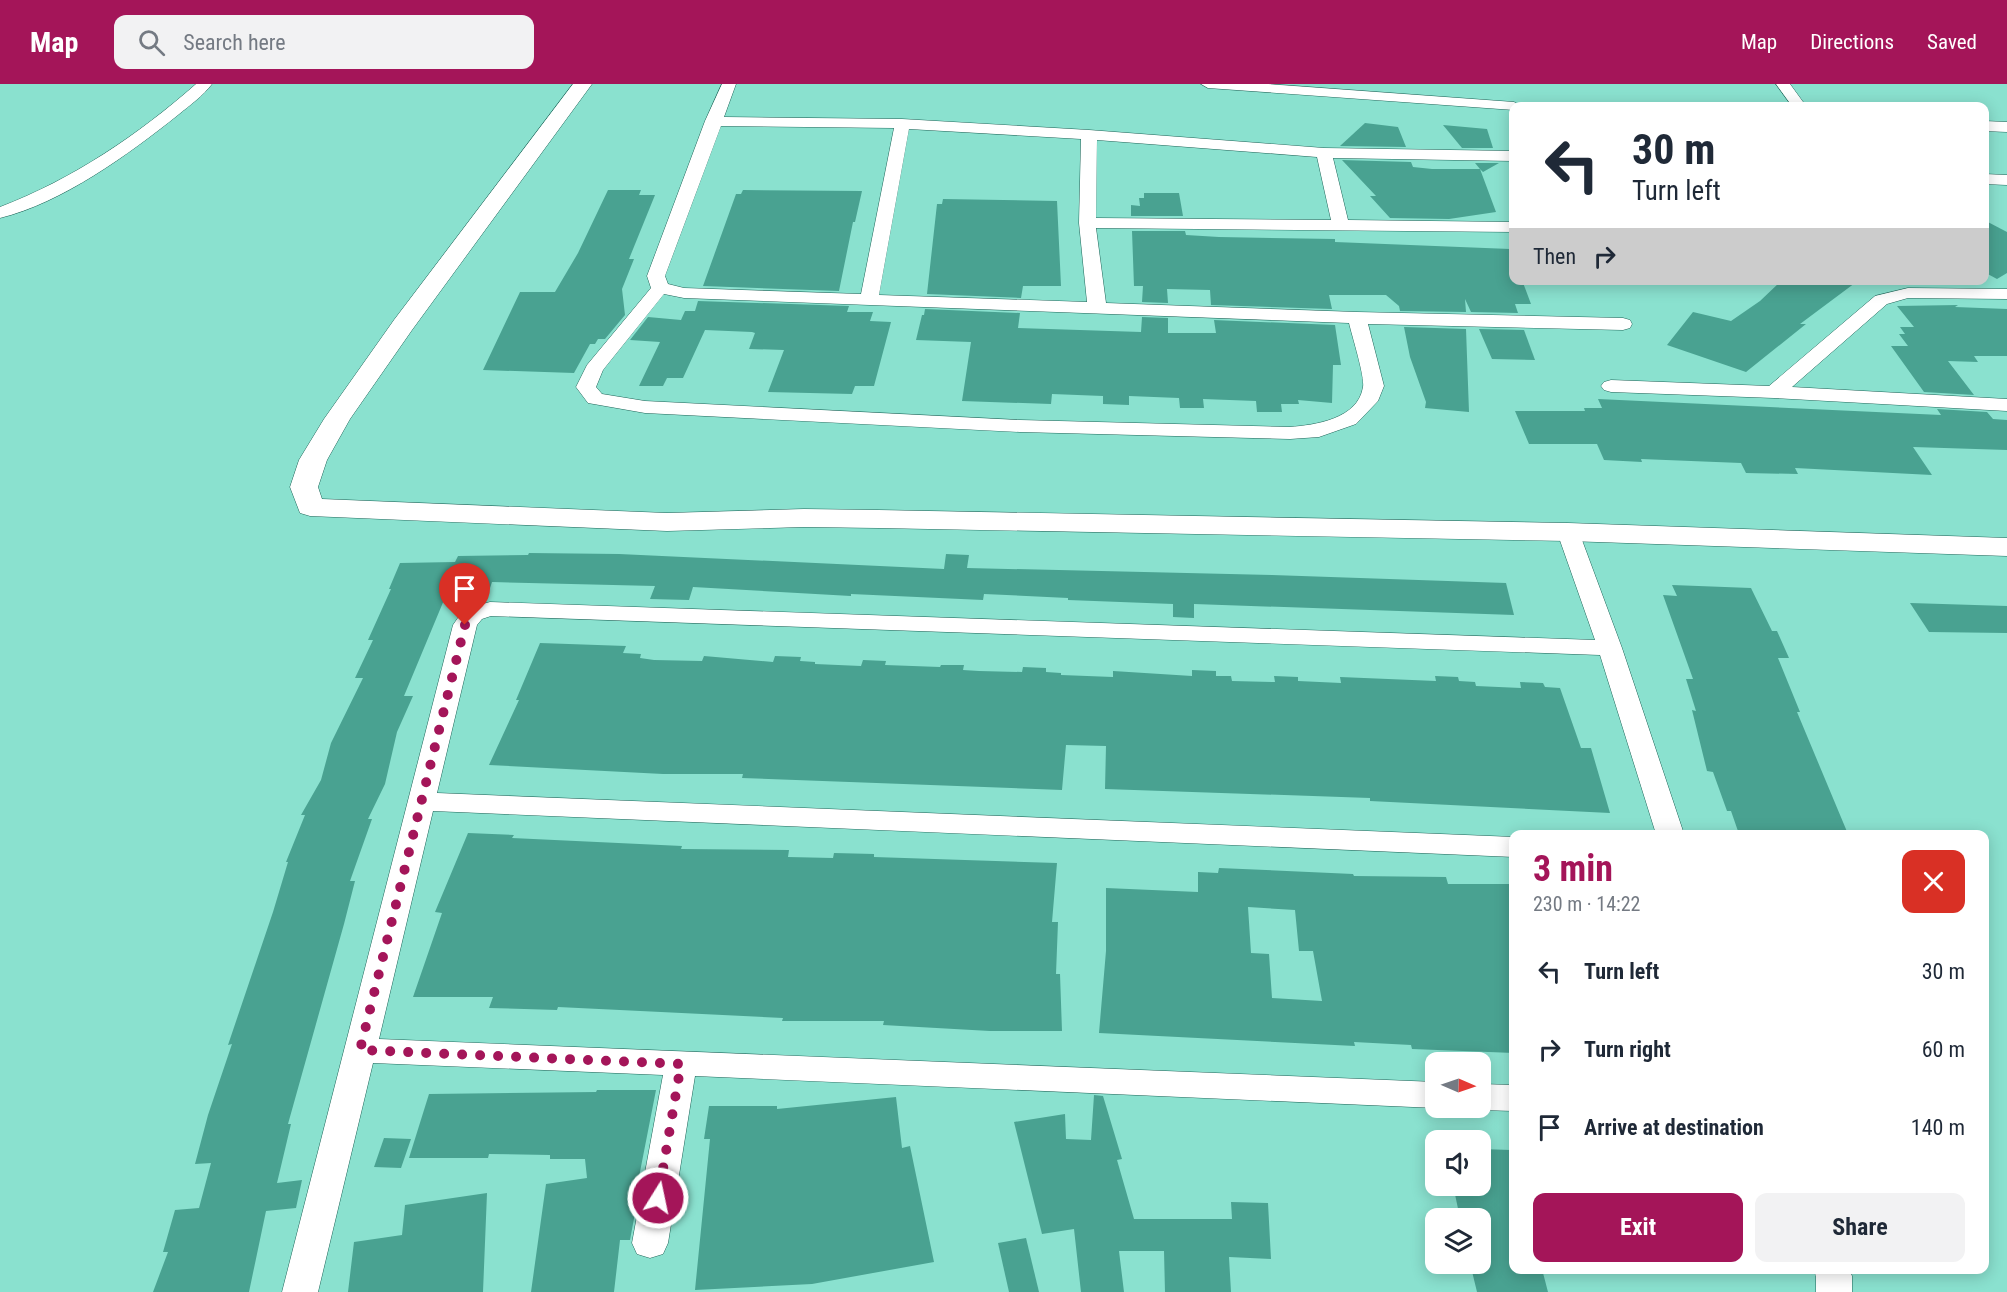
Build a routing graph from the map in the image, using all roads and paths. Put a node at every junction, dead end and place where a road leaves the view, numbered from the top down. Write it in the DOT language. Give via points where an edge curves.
graph roads {
  1 [pos="205,84"];
  2 [pos="583,84"];
  3 [pos="729,84"];
  4 [pos="1208,84"];
  5 [pos="1783,84"];
  6 [pos="1796,102"];
  7 [pos="1509,106"];
  8 [pos="713,121"];
  9 [pos="902,124"];
  10 [pos="1989,126"];
  11 [pos="2007,127"];
  12 [pos="1089,135"];
  13 [pos="1324,153"];
  14 [pos="1509,156"];
  15 [pos="1989,180"];
  16 [pos="2007,180"];
  17 [pos="0,213"];
  18 [pos="1087,223"];
  19 [pos="1341,226"];
  20 [pos="1509,227"];
  21 [pos="660,288"];
  22 [pos="2007,294"];
  23 [pos="869,298"];
  24 [pos="1097,309"];
  25 [pos="1356,318"];
  26 [pos="1623,324"];
  27 [pos="1611,386"];
  28 [pos="1774,392"];
  29 [pos="2007,405"];
  30 [pos="1568,532"];
  31 [pos="2007,547"];
  32 [pos="1610,648"];
  33 [pos="420,801"];
  34 [pos="1669,830"];
  35 [pos="1509,847"];
  36 [pos="360,1050"];
  37 [pos="681,1064"];
  38 [pos="1425,1095"];
  39 [pos="1491,1097"];
  40 [pos="1509,1098"];
  41 [pos="650,1243"];
  42 [pos="1833,1274"];
  43 [pos="300,1292"];
  44 [pos="1834,1292"];
  1 -- 17 [label="street" via="182,105 74,179"];
  2 -- 30 [label="street" via="337,419 313,460 304,487 310,507 667,522 804,518"];
  3 -- 8 [label="street"];
  4 -- 7 [label="street"];
  5 -- 6 [label="street"];
  8 -- 9 [label="street"];
  8 -- 21 [label="street" via="656,276"];
  9 -- 12 [label="street"];
  9 -- 23 [label="street"];
  10 -- 11 [label="street"];
  12 -- 13 [label="street"];
  12 -- 18 [label="street"];
  13 -- 14 [label="street"];
  13 -- 19 [label="street"];
  15 -- 16 [label="street"];
  18 -- 19 [label="street"];
  18 -- 24 [label="street"];
  19 -- 20 [label="street"];
  21 -- 23 [label="street" via="684,293"];
  21 -- 25 [label="street" via="594,369 586,387 595,399 645,407 1020,426 1319,431 1349,420 1368,401 1374,386"];
  22 -- 28 [label="street" via="1908,293 1881,300"];
  23 -- 24 [label="street"];
  24 -- 25 [label="street"];
  25 -- 26 [label="street"];
  27 -- 28 [label="street"];
  28 -- 29 [label="street"];
  30 -- 31 [label="street"];
  30 -- 32 [label="street"];
  32 -- 33 [label="street" via="490,609 473,614 465,625"];
  32 -- 34 [label="street"];
  33 -- 35 [label="street"];
  33 -- 36 [label="street"];
  36 -- 37 [label="street"];
  36 -- 43 [label="street"];
  37 -- 38 [label="street"];
  37 -- 41 [label="street"];
  39 -- 40 [label="street"];
  42 -- 44 [label="street"];
}
